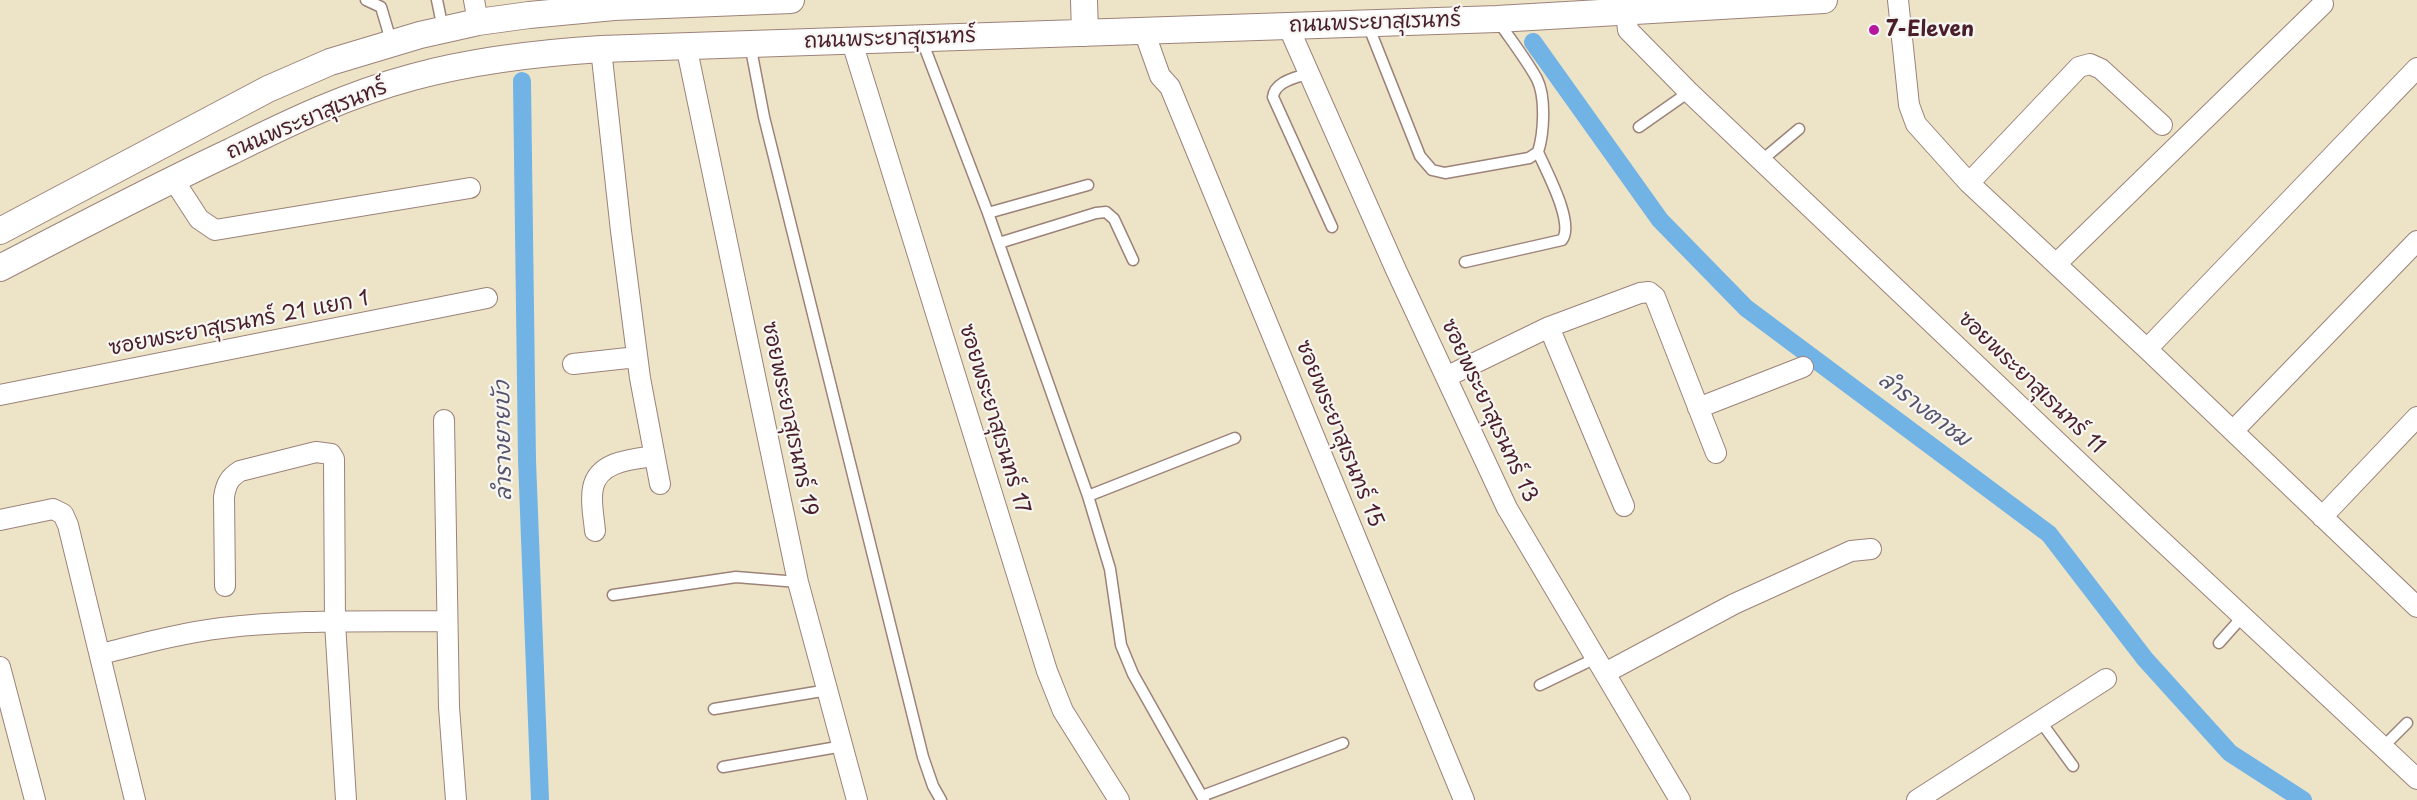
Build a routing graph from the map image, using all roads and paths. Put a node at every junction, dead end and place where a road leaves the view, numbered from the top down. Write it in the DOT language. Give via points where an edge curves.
graph roads {
  1 [pos="366,0"];
  2 [pos="437,0"];
  3 [pos="790,0"];
  4 [pos="1084,0"];
  5 [pos="1824,0"];
  6 [pos="1898,0"];
  7 [pos="2323,4"];
  8 [pos="476,11"];
  9 [pos="1626,13"];
  10 [pos="1497,19"];
  11 [pos="1367,24"];
  12 [pos="1288,26"];
  13 [pos="443,30"];
  14 [pos="1151,31"];
  15 [pos="1085,33"];
  16 [pos="921,38"];
  17 [pos="851,39"];
  18 [pos="392,44"];
  19 [pos="750,44"];
  20 [pos="686,45"];
  21 [pos="602,49"];
  22 [pos="2417,68"];
  23 [pos="1309,72"];
  24 [pos="1689,92"];
  25 [pos="2162,125"];
  26 [pos="1639,127"];
  27 [pos="1799,129"];
  28 [pos="1538,152"];
  29 [pos="1762,160"];
  30 [pos="172,179"];
  31 [pos="1969,183"];
  32 [pos="1088,185"];
  33 [pos="470,188"];
  34 [pos="988,213"];
  35 [pos="1332,227"];
  36 [pos="0,231"];
  37 [pos="2417,241"];
  38 [pos="999,243"];
  39 [pos="1133,260"];
  40 [pos="1465,262"];
  41 [pos="2056,264"];
  42 [pos="0,268"];
  43 [pos="487,298"];
  44 [pos="1549,327"];
  45 [pos="2147,349"];
  46 [pos="637,357"];
  47 [pos="573,364"];
  48 [pos="1803,368"];
  49 [pos="1446,378"];
  50 [pos="0,395"];
  51 [pos="1698,408"];
  52 [pos="2417,417"];
  53 [pos="444,420"];
  54 [pos="2233,431"];
  55 [pos="1235,438"];
  56 [pos="1716,453"];
  57 [pos="654,456"];
  58 [pos="660,484"];
  59 [pos="1088,496"];
  60 [pos="1624,506"];
  61 [pos="2322,517"];
  62 [pos="0,520"];
  63 [pos="595,531"];
  64 [pos="1871,549"];
  65 [pos="798,582"];
  66 [pos="225,586"];
  67 [pos="613,595"];
  68 [pos="2414,598"];
  69 [pos="2243,616"];
  70 [pos="447,621"];
  71 [pos="335,623"];
  72 [pos="2219,643"];
  73 [pos="101,654"];
  74 [pos="1600,666"];
  75 [pos="0,667"];
  76 [pos="2106,679"];
  77 [pos="1540,685"];
  78 [pos="828,690"];
  79 [pos="714,709"];
  80 [pos="2041,722"];
  81 [pos="2407,723"];
  82 [pos="1343,743"];
  83 [pos="843,746"];
  84 [pos="2383,747"];
  85 [pos="2073,766"];
  86 [pos="723,767"];
  87 [pos="2417,779"];
  88 [pos="1203,798"];
  89 [pos="35,800"];
  90 [pos="135,800"];
  91 [pos="346,800"];
  92 [pos="456,800"];
  93 [pos="857,800"];
  94 [pos="941,800"];
  95 [pos="1119,800"];
  96 [pos="1464,800"];
  97 [pos="1680,800"];
  98 [pos="1917,800"];
  1 -- 18 [label="lane" via="381,7"];
  2 -- 13 [label="lane"];
  3 -- 8 [label="street, ถนนพระยาสุเรนทร์" via="614,7 528,15"];
  4 -- 15 [label="street"];
  5 -- 9 [label="street, ถนนพระยาสุเรนทร์"];
  6 -- 31 [label="street" via="1909,105 1916,124"];
  7 -- 41 [label="street"];
  8 -- 13 [label="street, ถนนพระยาสุเรนทร์"];
  9 -- 10 [label="street, ถนนพระยาสุเรนทร์"];
  9 -- 24 [label="street, ซอยพระยาสุเรนทร์ 11" via="1628,30"];
  10 -- 11 [label="street, ถนนพระยาสุเรนทร์"];
  10 -- 28 [label="lane" via="1538,80 1543,120"];
  11 -- 12 [label="street, ถนนพระยาสุเรนทร์"];
  11 -- 28 [label="lane" via="1420,156 1432,170 1456,172 1529,158"];
  12 -- 14 [label="street, ถนนพระยาสุเรนทร์"];
  12 -- 23 [label="street, ซอยพระยาสุเรนทร์ 13"];
  13 -- 18 [label="street, ถนนพระยาสุเรนทร์"];
  14 -- 15 [label="street, ถนนพระยาสุเรนทร์"];
  14 -- 96 [label="street, ซอยพระยาสุเรนทร์ 15" via="1172,70 1170,87"];
  15 -- 16 [label="street, ถนนพระยาสุเรนทร์"];
  16 -- 17 [label="street, ถนนพระยาสุเรนทร์"];
  16 -- 34 [label="lane"];
  17 -- 19 [label="street, ถนนพระยาสุเรนทร์"];
  17 -- 95 [label="street, ซอยพระยาสุเรนทร์ 17" via="1047,671 1063,711"];
  18 -- 36 [label="street, ถนนพระยาสุเรนทร์" via="330,63 268,89"];
  19 -- 20 [label="street, ถนนพระยาสุเรนทร์"];
  19 -- 94 [label="lane" via="764,117 923,757"];
  20 -- 21 [label="street, ถนนพระยาสุเรนทร์"];
  20 -- 65 [label="street, ซอยพระยาสุเรนทร์ 19"];
  21 -- 30 [label="street, ถนนพระยาสุเรนทร์" via="493,59 411,77 347,98"];
  21 -- 46 [label="street"];
  22 -- 45 [label="street"];
  23 -- 35 [label="lane" via="1281,84 1273,97"];
  23 -- 49 [label="street, ซอยพระยาสุเรนทร์ 13"];
  24 -- 26 [label="lane"];
  24 -- 29 [label="street, ซอยพระยาสุเรนทร์ 11"];
  25 -- 31 [label="street" via="2101,69 2090,64 2079,67"];
  27 -- 29 [label="lane"];
  28 -- 40 [label="lane" via="1560,202 1566,234 1562,240"];
  29 -- 69 [label="street, ซอยพระยาสุเรนทร์ 11"];
  30 -- 33 [label="street" via="199,219 215,230"];
  30 -- 42 [label="street, ถนนพระยาสุเรนทร์"];
  31 -- 41 [label="street"];
  32 -- 34 [label="lane"];
  34 -- 38 [label="lane"];
  37 -- 54 [label="street"];
  38 -- 39 [label="lane" via="1106,212 1114,219"];
  38 -- 59 [label="lane"];
  41 -- 45 [label="street"];
  43 -- 50 [label="street, ซอยพระยาสุเรนทร์ 21 แยก 1"];
  44 -- 49 [label="street"];
  44 -- 51 [label="street" via="1649,292 1655,297"];
  44 -- 60 [label="street"];
  45 -- 54 [label="street"];
  46 -- 47 [label="street"];
  46 -- 57 [label="street"];
  48 -- 51 [label="street"];
  49 -- 74 [label="street, ซอยพระยาสุเรนทร์ 13" via="1507,508"];
  51 -- 56 [label="street"];
  52 -- 61 [label="street"];
  53 -- 70 [label="street"];
  54 -- 61 [label="street"];
  55 -- 59 [label="lane"];
  57 -- 58 [label="street"];
  57 -- 63 [label="street" via="625,460 597,477 592,489"];
  59 -- 88 [label="lane" via="1110,569 1121,645 1133,674"];
  61 -- 68 [label="street"];
  62 -- 73 [label="street" via="53,509 63,514"];
  64 -- 74 [label="street" via="1851,551"];
  65 -- 67 [label="lane" via="736,577"];
  65 -- 78 [label="street, ซอยพระยาสุเรนทร์ 19"];
  66 -- 71 [label="street" via="224,497 231,477 240,471 324,452 331,454"];
  69 -- 72 [label="lane"];
  69 -- 84 [label="street, ซอยพระยาสุเรนทร์ 11"];
  70 -- 71 [label="street"];
  70 -- 92 [label="street"];
  71 -- 73 [label="street" via="224,628"];
  71 -- 91 [label="street"];
  73 -- 90 [label="street"];
  74 -- 77 [label="lane"];
  74 -- 97 [label="street, ซอยพระยาสุเรนทร์ 13"];
  75 -- 89 [label="street"];
  76 -- 80 [label="street"];
  78 -- 79 [label="lane"];
  78 -- 83 [label="street, ซอยพระยาสุเรนทร์ 19"];
  80 -- 85 [label="lane"];
  80 -- 98 [label="street"];
  81 -- 84 [label="lane"];
  82 -- 88 [label="lane"];
  83 -- 86 [label="lane"];
  83 -- 93 [label="street, ซอยพระยาสุเรนทร์ 19"];
  84 -- 87 [label="street, ซอยพระยาสุเรนทร์ 11"];
}
